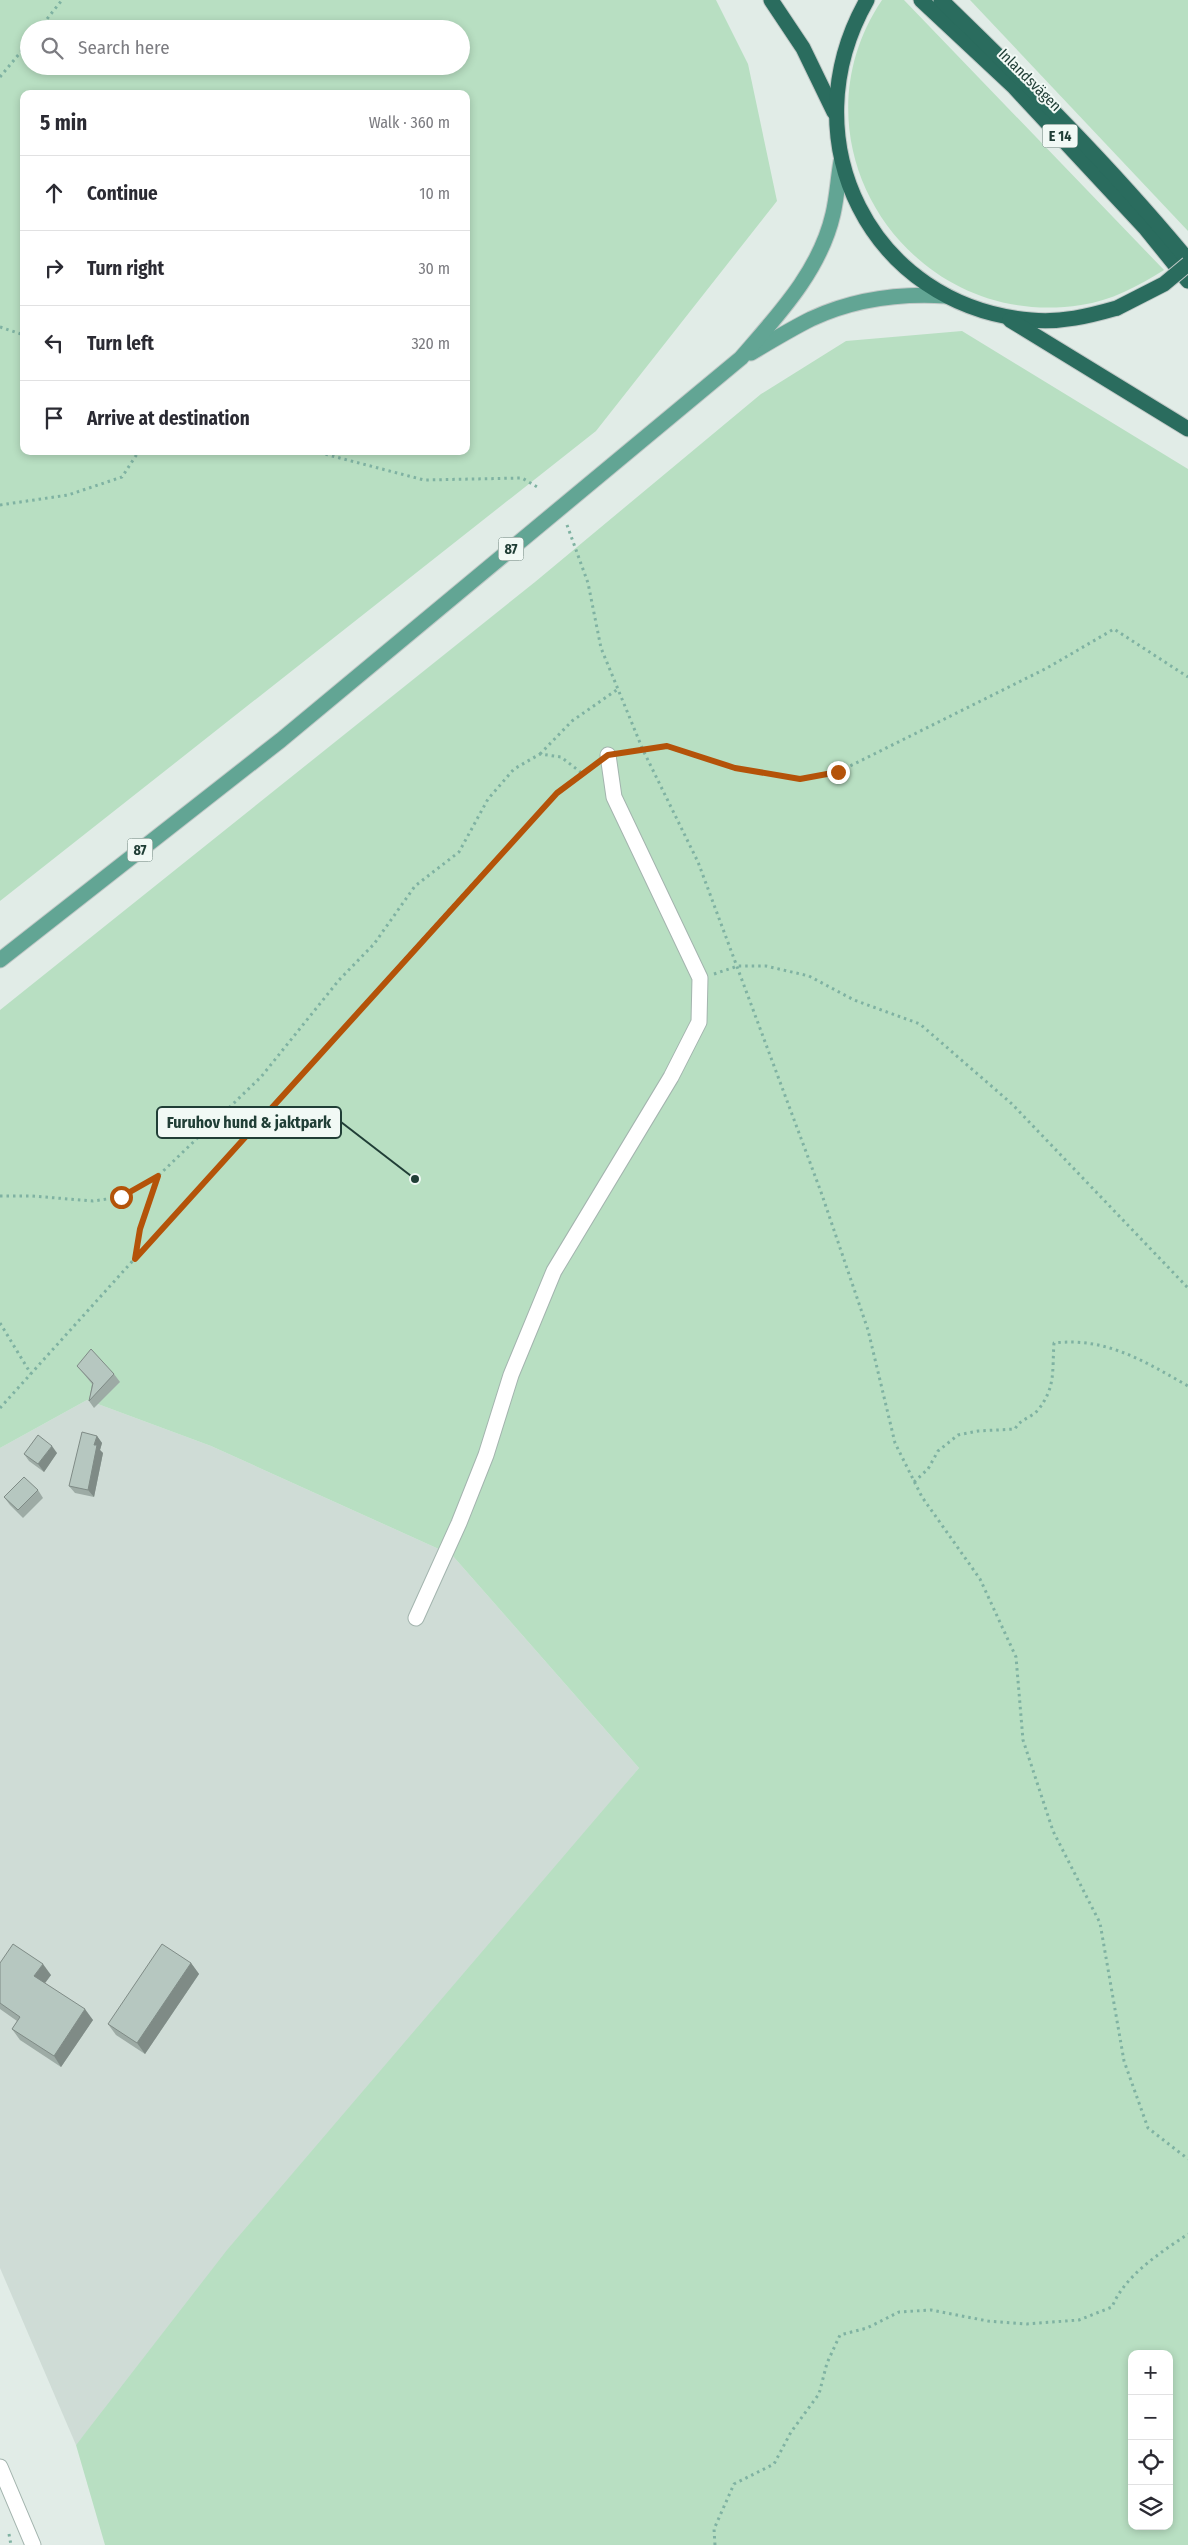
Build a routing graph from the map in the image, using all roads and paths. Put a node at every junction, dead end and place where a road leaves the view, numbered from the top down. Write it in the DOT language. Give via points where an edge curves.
graph roads {
  1 [pos="62,0"];
  2 [pos="771,0"];
  3 [pos="867,0"];
  4 [pos="921,0"];
  5 [pos="942,0"];
  6 [pos="46,20"];
  7 [pos="20,53"];
  8 [pos="0,77"];
  9 [pos="835,113"];
  10 [pos="841,160"];
  11 [pos="1188,260"];
  12 [pos="1188,264"];
  13 [pos="1188,281"];
  14 [pos="946,296"];
  15 [pos="1005,317"];
  16 [pos="0,327"];
  17 [pos="20,334"];
  18 [pos="741,358"];
  19 [pos="1188,429"];
  20 [pos="136,455"];
  21 [pos="328,455"];
  22 [pos="539,488"];
  23 [pos="0,505"];
  24 [pos="564,520"];
  25 [pos="1188,678"];
  26 [pos="618,689"];
  27 [pos="643,750"];
  28 [pos="540,754"];
  29 [pos="608,755"];
  30 [pos="582,774"];
  31 [pos="0,960"];
  32 [pos="738,966"];
  33 [pos="700,978"];
  34 [pos="158,1176"];
  35 [pos="0,1196"];
  36 [pos="135,1259"];
  37 [pos="1188,1288"];
  38 [pos="0,1324"];
  39 [pos="31,1374"];
  40 [pos="1188,1386"];
  41 [pos="0,1408"];
  42 [pos="914,1482"];
  43 [pos="416,1618"];
  44 [pos="1188,2159"];
  45 [pos="1188,2234"];
  46 [pos="0,2467"];
  47 [pos="33,2545"];
  48 [pos="715,2545"];
  1 -- 6 [label="path"];
  2 -- 9 [label="highway" via="803,48"];
  3 -- 9 [label="highway" via="840,64"];
  4 -- 13 [label="highway, Inlandsvägen / E 14" via="1014,86 1146,229"];
  5 -- 11 [label="highway, Inlandsvägen / E 14" via="1020,76"];
  7 -- 8 [label="path"];
  9 -- 10 [label="highway"];
  10 -- 14 [label="highway" via="858,206 879,239 913,274"];
  10 -- 18 [label="main road" via="833,214 816,260 791,300"];
  12 -- 15 [label="highway, bridge" via="1164,284 1117,308 1090,316 1062,320"];
  14 -- 15 [label="highway"];
  14 -- 18 [label="main road" via="910,294 875,298 839,308 812,318"];
  15 -- 19 [label="highway"];
  16 -- 17 [label="path"];
  18 -- 31 [label="main road, 87" via="281,740"];
  20 -- 23 [label="path" via="122,478 68,495"];
  21 -- 22 [label="path" via="424,480 522,478"];
  24 -- 26 [label="path" via="588,583 601,648"];
  25 -- 27 [label="path" via="1114,629 1047,668 838,772 800,779 735,768 667,746"];
  26 -- 27 [label="path"];
  26 -- 28 [label="path" via="572,721"];
  27 -- 29 [label="path"];
  27 -- 32 [label="path" via="698,862"];
  28 -- 30 [label="path" via="561,757"];
  28 -- 34 [label="path" via="514,769 488,800 459,852 415,886 374,944 339,980 261,1077"];
  29 -- 30 [label="path"];
  29 -- 33 [label="street" via="614,797"];
  30 -- 36 [label="path" via="557,793 469,888"];
  32 -- 33 [label="path"];
  32 -- 37 [label="path" via="766,966 808,976 854,1000 920,1024 1012,1104"];
  32 -- 42 [label="path" via="821,1192 868,1330 895,1443"];
  33 -- 43 [label="street" via="699,1022 671,1078 554,1271 511,1375 486,1455 459,1523"];
  34 -- 35 [label="path" via="121,1197 93,1201"];
  34 -- 36 [label="path" via="140,1229"];
  36 -- 39 [label="path"];
  38 -- 39 [label="path"];
  39 -- 41 [label="path"];
  40 -- 42 [label="path" via="1107,1345 1074,1341 1054,1343 1052,1385 1036,1411 1019,1421 1014,1429 958,1435 938,1451 928,1469"];
  42 -- 44 [label="path" via="980,1579 1016,1657 1023,1740 1053,1831 1100,1923 1124,2061 1148,2128"];
  45 -- 48 [label="path" via="1149,2263 1118,2293 1112,2307 1079,2320 1027,2324 988,2321 931,2310 899,2312 867,2328 840,2335 827,2363 819,2394 791,2432 774,2464 734,2484 714,2529"];
  46 -- 47 [label="street"];
}
